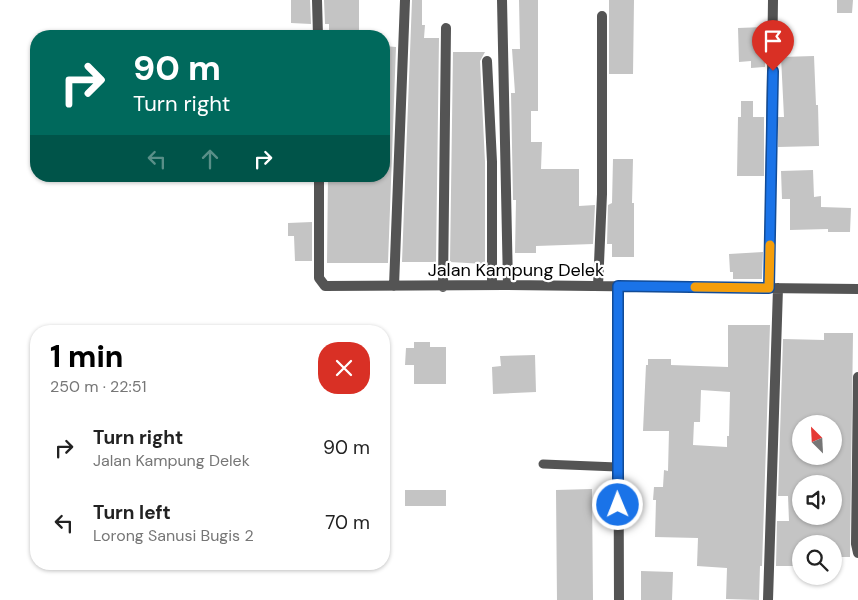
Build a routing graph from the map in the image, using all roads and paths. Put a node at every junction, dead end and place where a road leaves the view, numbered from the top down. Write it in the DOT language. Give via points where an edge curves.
graph roads {
  1 [pos="317,0"];
  2 [pos="405,0"];
  3 [pos="502,0"];
  4 [pos="773,0"];
  5 [pos="602,16"];
  6 [pos="446,28"];
  7 [pos="318,30"];
  8 [pos="487,61"];
  9 [pos="319,182"];
  10 [pos="492,285"];
  11 [pos="508,285"];
  12 [pos="394,286"];
  13 [pos="598,286"];
  14 [pos="618,286"];
  15 [pos="443,287"];
  16 [pos="773,288"];
  17 [pos="858,290"];
  18 [pos="858,377"];
  19 [pos="543,464"];
  20 [pos="617,466"];
  21 [pos="858,553"];
  22 [pos="619,600"];
  23 [pos="768,600"];
  1 -- 7 [label="street"];
  2 -- 12 [label="street"];
  3 -- 11 [label="street"];
  4 -- 16 [label="street"];
  5 -- 13 [label="street" via="602,194"];
  6 -- 15 [label="street"];
  8 -- 10 [label="street" via="492,162"];
  9 -- 12 [label="street, Jalan Kampung Delek" via="319,278 325,286"];
  10 -- 11 [label="street, Jalan Kampung Delek"];
  10 -- 15 [label="street, Jalan Kampung Delek"];
  11 -- 13 [label="street, Jalan Kampung Delek"];
  12 -- 15 [label="street, Jalan Kampung Delek"];
  13 -- 14 [label="street, Jalan Kampung Delek"];
  14 -- 16 [label="street, Jalan Kampung Delek"];
  14 -- 20 [label="street"];
  16 -- 17 [label="street, Jalan Kampung Delek"];
  16 -- 23 [label="street"];
  18 -- 21 [label="street"];
  19 -- 20 [label="lane"];
  20 -- 22 [label="street"];
}
